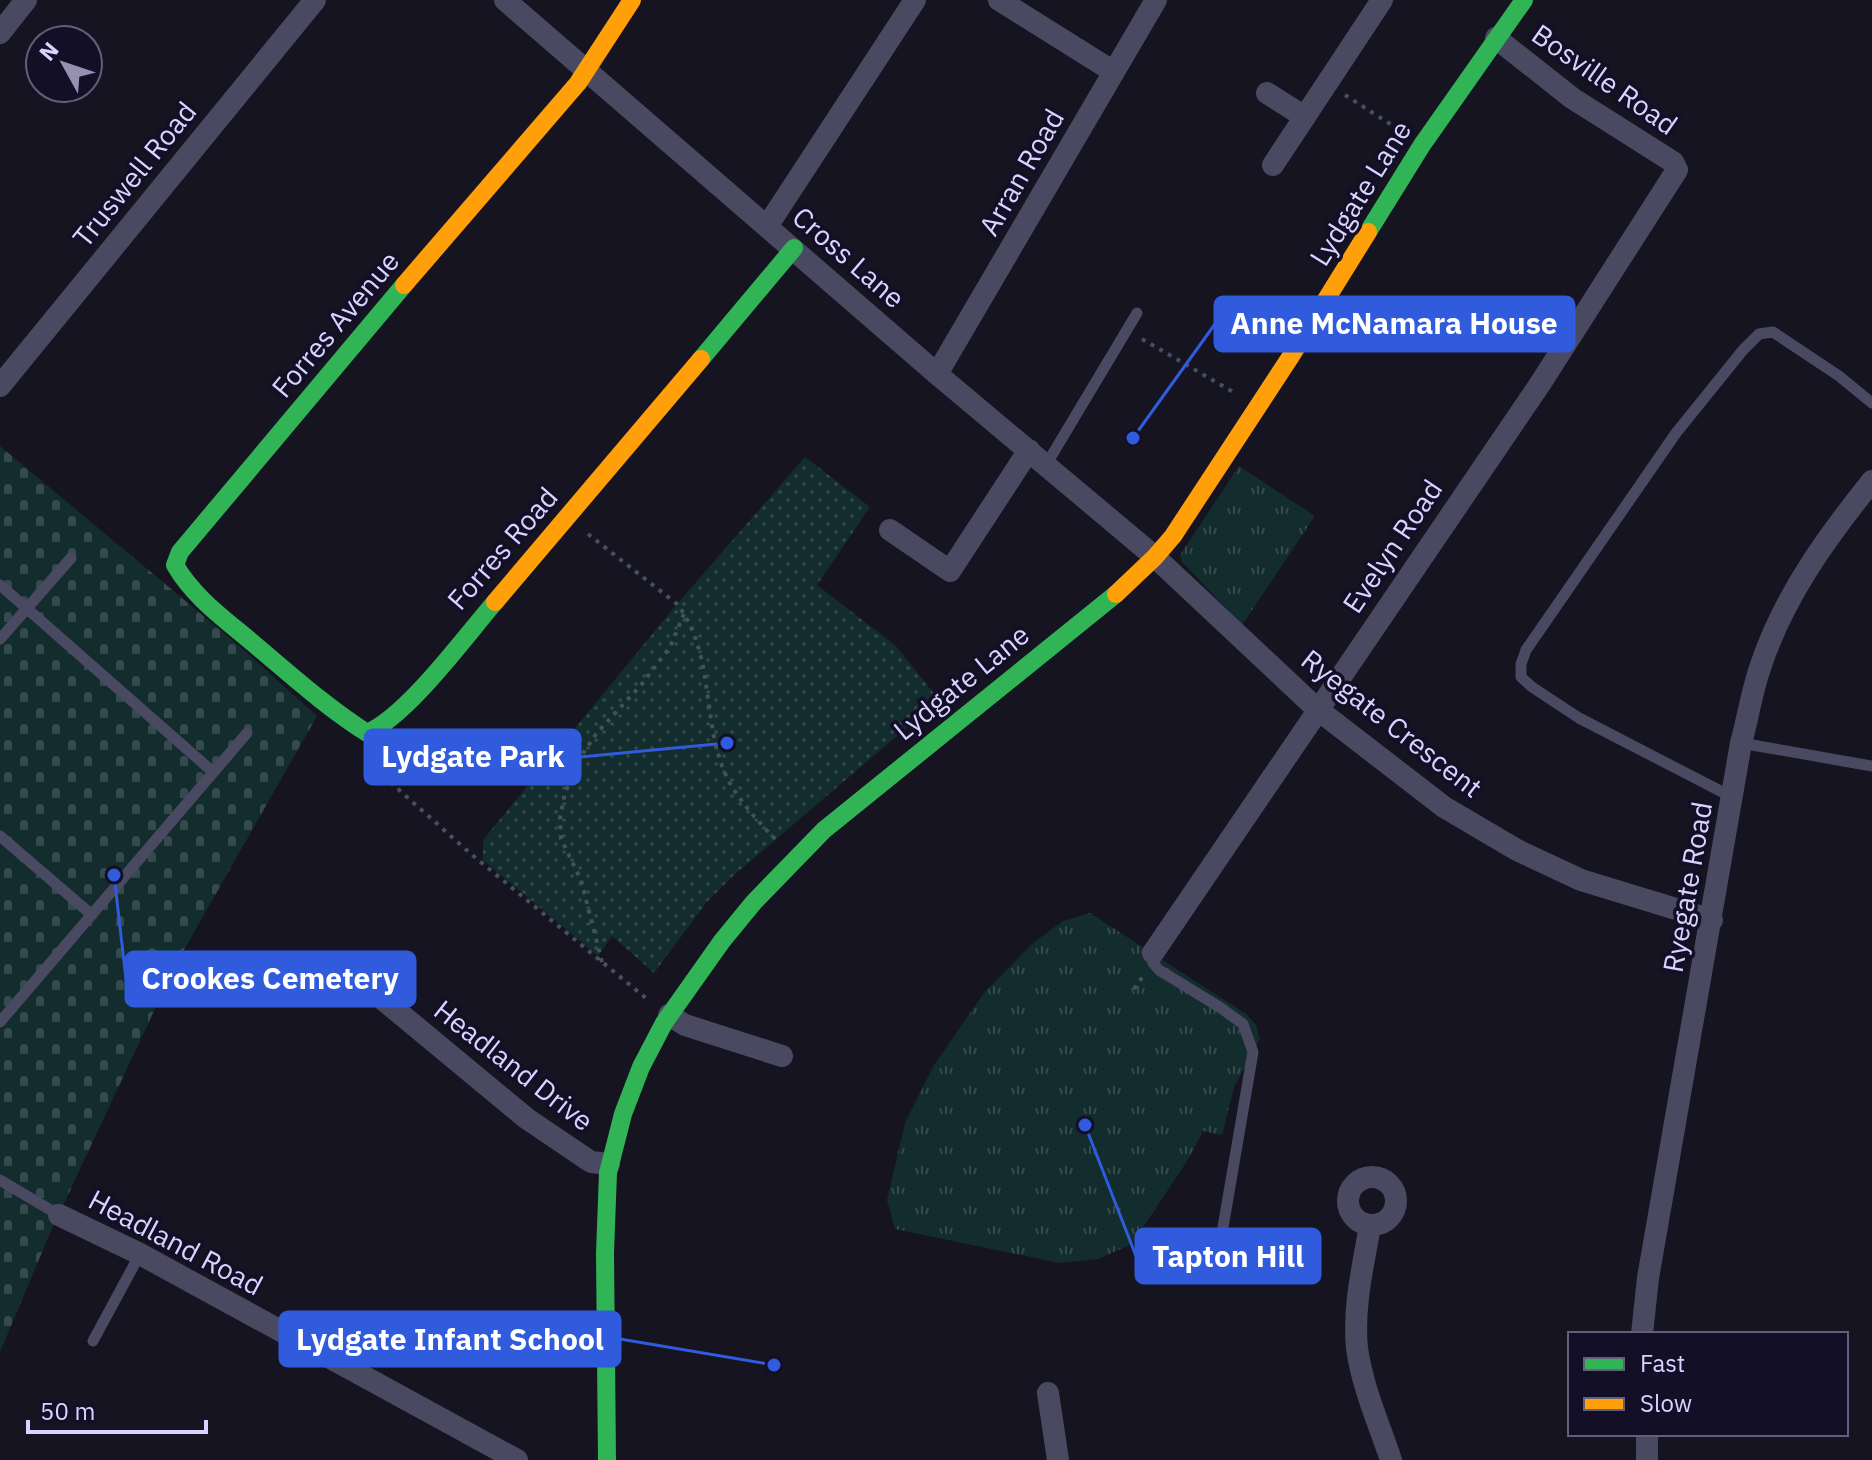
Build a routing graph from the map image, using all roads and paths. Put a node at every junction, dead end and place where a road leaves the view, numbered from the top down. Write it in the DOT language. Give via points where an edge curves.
graph roads {
  1 [pos="26,0"];
  2 [pos="315,0"];
  3 [pos="505,0"];
  4 [pos="632,0"];
  5 [pos="915,0"];
  6 [pos="999,0"];
  7 [pos="1156,0"];
  8 [pos="1382,0"];
  9 [pos="1524,0"];
  10 [pos="0,33"];
  11 [pos="1496,38"];
  12 [pos="587,70"];
  13 [pos="1114,72"];
  14 [pos="1326,83"];
  15 [pos="1267,93"];
  16 [pos="1305,117"];
  17 [pos="1422,145"];
  18 [pos="1273,165"];
  19 [pos="1677,170"];
  20 [pos="768,225"];
  21 [pos="794,248"];
  22 [pos="1137,313"];
  23 [pos="1127,330"];
  24 [pos="937,374"];
  25 [pos="0,386"];
  26 [pos="1872,403"];
  27 [pos="1258,406"];
  28 [pos="1029,450"];
  29 [pos="1046,465"];
  30 [pos="1872,481"];
  31 [pos="568,518"];
  32 [pos="890,530"];
  33 [pos="1155,557"];
  34 [pos="71,558"];
  35 [pos="0,585"];
  36 [pos="27,608"];
  37 [pos="684,614"];
  38 [pos="0,639"];
  39 [pos="1317,709"];
  40 [pos="247,733"];
  41 [pos="367,733"];
  42 [pos="1741,743"];
  43 [pos="1872,766"];
  44 [pos="213,772"];
  45 [pos="1732,797"];
  46 [pos="0,836"];
  47 [pos="793,860"];
  48 [pos="92,915"];
  49 [pos="1712,920"];
  50 [pos="1153,953"];
  51 [pos="603,964"];
  52 [pos="351,973"];
  53 [pos="669,1015"];
  54 [pos="0,1022"];
  55 [pos="782,1056"];
  56 [pos="609,1164"];
  57 [pos="0,1180"];
  58 [pos="59,1215"];
  59 [pos="1370,1226"];
  60 [pos="140,1254"];
  61 [pos="1216,1268"];
  62 [pos="1642,1332"];
  63 [pos="93,1341"];
  64 [pos="1048,1393"];
  65 [pos="1647,1436"];
  66 [pos="517,1460"];
  67 [pos="607,1460"];
  68 [pos="1058,1460"];
  69 [pos="1391,1460"];
  70 [pos="1647,1460"];
  1 -- 10 [label="street"];
  2 -- 25 [label="street, Truswell Road"];
  3 -- 12 [label="street, Cross Lane"];
  4 -- 12 [label="street, Forres Avenue"];
  5 -- 20 [label="street"];
  6 -- 13 [label="street"];
  7 -- 13 [label="street, Arran Road"];
  8 -- 14 [label="street"];
  9 -- 11 [label="street, Lydgate Lane"];
  11 -- 17 [label="street, Lydgate Lane"];
  11 -- 19 [label="street, Bosville Road" via="1572,98 1673,162"];
  12 -- 20 [label="street, Cross Lane"];
  12 -- 41 [label="street, Forres Avenue" via="180,552 175,565 180,577 220,615"];
  13 -- 24 [label="street, Arran Road"];
  14 -- 16 [label="street"];
  14 -- 17 [label="path"];
  15 -- 16 [label="street"];
  16 -- 18 [label="street"];
  17 -- 27 [label="street, Lydgate Lane"];
  19 -- 39 [label="street, Evelyn Road" via="1540,384"];
  20 -- 21 [label="street, Cross Lane"];
  21 -- 24 [label="street, Cross Lane"];
  21 -- 31 [label="street, Forres Road"];
  22 -- 23 [label="lane"];
  23 -- 27 [label="path"];
  23 -- 29 [label="lane"];
  24 -- 28 [label="street, Cross Lane"];
  26 -- 45 [label="lane" via="1773,332 1759,334 1676,433 1521,664 1521,677 1579,718"];
  27 -- 33 [label="street, Lydgate Lane"];
  28 -- 29 [label="street, Cross Lane"];
  28 -- 32 [label="street" via="950,571"];
  29 -- 33 [label="street, Cross Lane"];
  30 -- 42 [label="street, Ryegate Road" via="1828,536 1790,599 1760,665"];
  31 -- 37 [label="path"];
  31 -- 41 [label="street, Forres Road" via="401,710"];
  33 -- 39 [label="street, Ryegate Crescent"];
  33 -- 47 [label="street, Lydgate Lane" via="853,804"];
  34 -- 36 [label="lane"];
  35 -- 36 [label="lane"];
  36 -- 38 [label="lane"];
  36 -- 44 [label="lane"];
  37 -- 47 [label="path" via="698,648 725,772"];
  37 -- 51 [label="path" via="670,647 582,755 565,793 561,839 581,880"];
  39 -- 49 [label="street, Ryegate Crescent" via="1444,807 1517,850 1581,880"];
  39 -- 50 [label="street, Evelyn Road"];
  40 -- 44 [label="lane"];
  41 -- 51 [label="path" via="371,765"];
  42 -- 43 [label="lane"];
  42 -- 45 [label="street, Ryegate Road"];
  44 -- 48 [label="lane"];
  45 -- 49 [label="street, Ryegate Road"];
  46 -- 48 [label="lane"];
  47 -- 53 [label="street, Lydgate Lane" via="715,950"];
  48 -- 54 [label="lane"];
  49 -- 62 [label="street, Ryegate Road"];
  50 -- 61 [label="lane" via="1159,970 1243,1024 1253,1052"];
  51 -- 53 [label="path"];
  52 -- 56 [label="street, Headland Drive" via="526,1118 591,1162"];
  53 -- 55 [label="street"];
  53 -- 56 [label="street, Lydgate Lane" via="634,1084"];
  56 -- 67 [label="street, Lydgate Lane"];
  57 -- 58 [label="lane"];
  58 -- 60 [label="street, Headland Road"];
  59 -- 69 [label="street" via="1357,1303 1357,1347"];
  60 -- 63 [label="lane"];
  60 -- 66 [label="street, Headland Road"];
  64 -- 68 [label="street"];
  65 -- 70 [label="street"];
}
